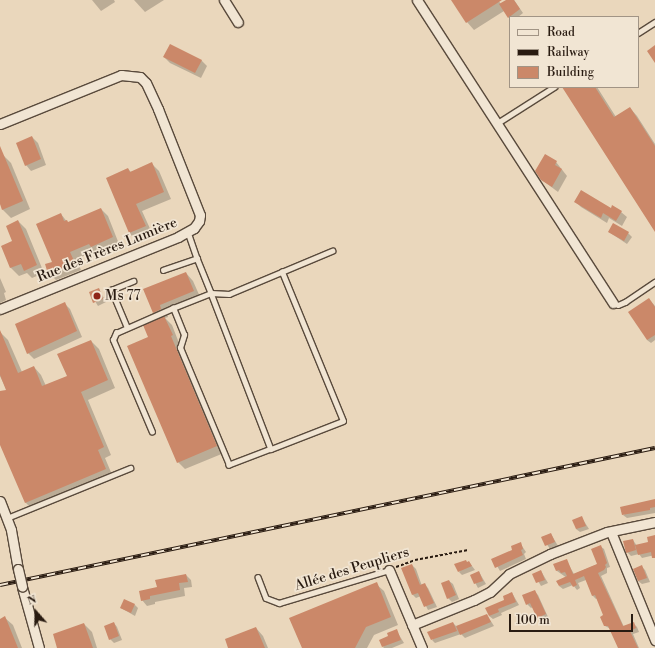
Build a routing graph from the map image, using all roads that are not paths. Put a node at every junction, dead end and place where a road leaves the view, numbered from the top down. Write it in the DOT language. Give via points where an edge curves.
graph roads {
  1 [pos="224,0"];
  2 [pos="417,0"];
  3 [pos="238,22"];
  4 [pos="655,22"];
  5 [pos="639,32"];
  6 [pos="552,88"];
  7 [pos="0,124"];
  8 [pos="496,124"];
  9 [pos="188,232"];
  10 [pos="332,251"];
  11 [pos="197,258"];
  12 [pos="163,270"];
  13 [pos="282,272"];
  14 [pos="133,281"];
  15 [pos="655,282"];
  16 [pos="211,293"];
  17 [pos="613,303"];
  18 [pos="172,308"];
  19 [pos="0,309"];
  20 [pos="127,328"];
  21 [pos="152,432"];
  22 [pos="271,449"];
  23 [pos="130,468"];
  24 [pos="0,502"];
  25 [pos="7,518"];
  26 [pos="655,522"];
  27 [pos="611,532"];
  28 [pos="389,570"];
  29 [pos="258,577"];
  30 [pos="412,625"];
  31 [pos="655,640"];
  32 [pos="419,647"];
  33 [pos="38,648"];
  1 -- 3 [label="street"];
  2 -- 8 [label="street"];
  4 -- 5 [label="lane"];
  6 -- 8 [label="lane"];
  7 -- 9 [label="street, Rue des Frères Lumière" via="121,75 140,77 146,83 158,109 200,215 199,221"];
  8 -- 17 [label="street"];
  9 -- 11 [label="lane"];
  9 -- 19 [label="street, Rue des Frères Lumière"];
  10 -- 13 [label="lane"];
  11 -- 12 [label="lane"];
  11 -- 16 [label="lane"];
  13 -- 16 [label="lane" via="229,294"];
  13 -- 22 [label="lane" via="343,421"];
  14 -- 20 [label="lane" via="111,290"];
  15 -- 17 [label="lane" via="625,302 618,305"];
  16 -- 18 [label="lane"];
  16 -- 22 [label="lane"];
  18 -- 20 [label="lane"];
  18 -- 22 [label="lane" via="184,335 180,348 229,465"];
  20 -- 21 [label="lane" via="116,333 113,340"];
  23 -- 25 [label="lane"];
  24 -- 25 [label="street"];
  25 -- 33 [label="street, bridge"];
  26 -- 27 [label="street"];
  27 -- 30 [label="street" via="550,554 509,574 490,592"];
  27 -- 31 [label="street"];
  28 -- 29 [label="lane, Allée des Peupliers" via="279,602 266,598"];
  28 -- 30 [label="street"];
  30 -- 32 [label="street"];
}
